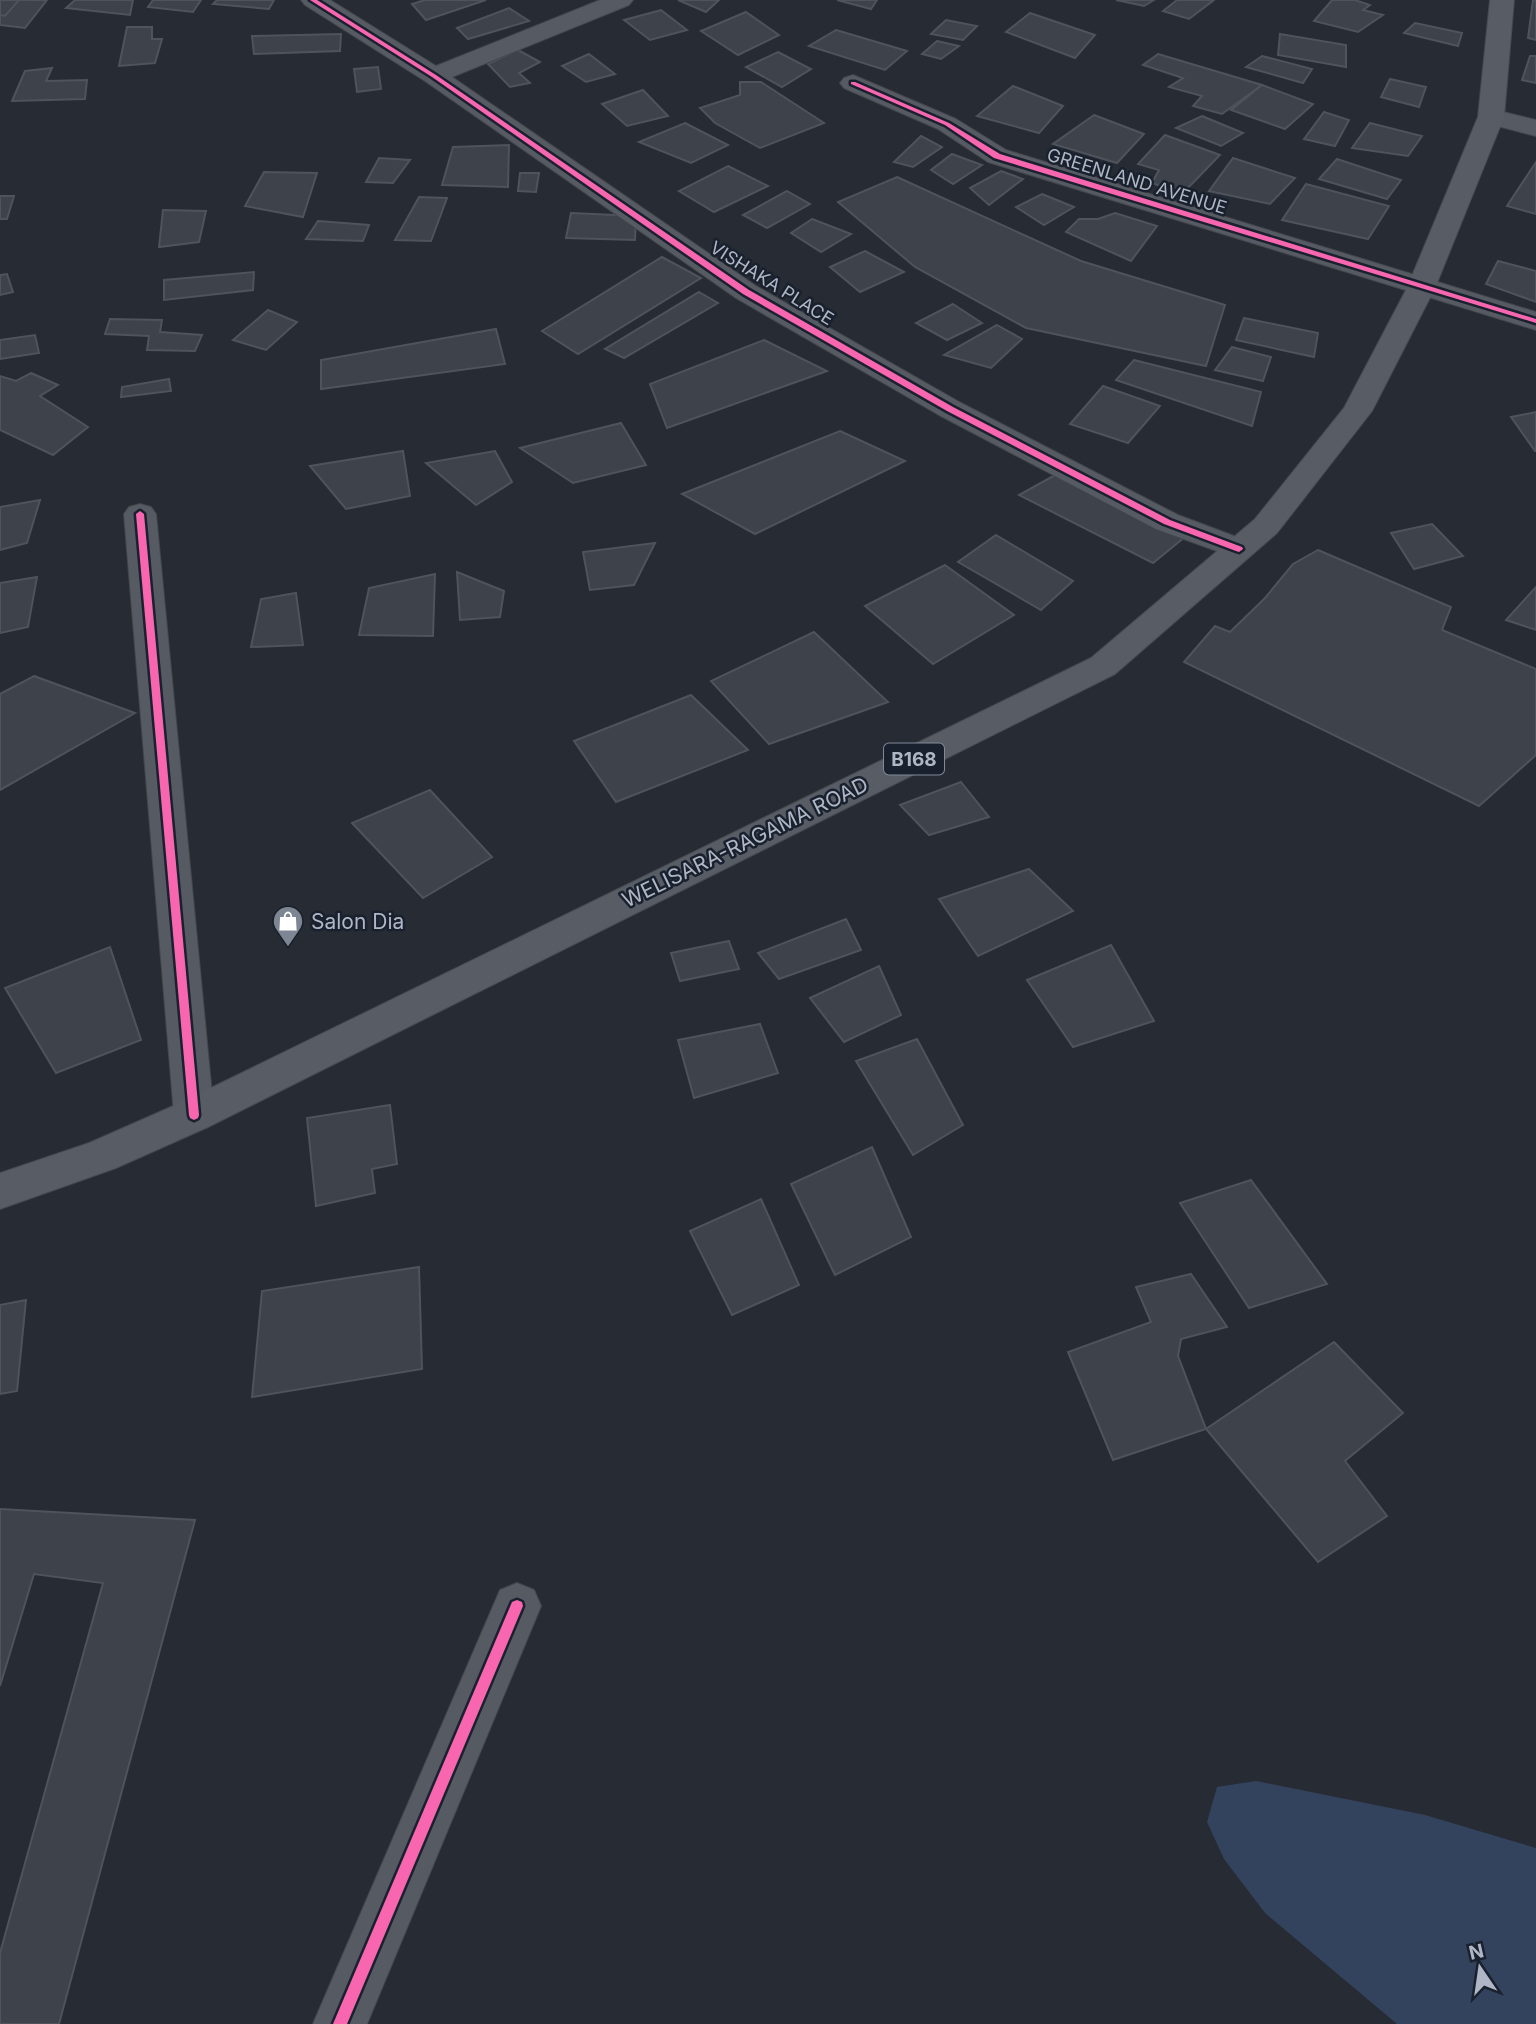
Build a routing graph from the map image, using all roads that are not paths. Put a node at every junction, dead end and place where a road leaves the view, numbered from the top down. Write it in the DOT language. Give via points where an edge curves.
graph roads {
  1 [pos="313,0"];
  2 [pos="621,0"];
  3 [pos="1502,0"];
  4 [pos="434,76"];
  5 [pos="853,83"];
  6 [pos="1492,117"];
  7 [pos="1536,128"];
  8 [pos="1421,288"];
  9 [pos="1536,321"];
  10 [pos="140,514"];
  11 [pos="1239,549"];
  12 [pos="194,1115"];
  13 [pos="0,1191"];
  14 [pos="517,1606"];
  15 [pos="340,2024"];
  1 -- 4 [label="street, VISHAKA PLACE"];
  2 -- 4 [label="street"];
  3 -- 6 [label="main road, WELISARA-RAGAMA ROAD / B168"];
  4 -- 11 [label="street, VISHAKA PLACE" via="746,292 974,422 1167,522"];
  5 -- 8 [label="street, GREENLAND AVENUE" via="947,124 997,156"];
  6 -- 7 [label="street"];
  6 -- 8 [label="main road, WELISARA-RAGAMA ROAD / B168"];
  8 -- 9 [label="street, GREENLAND AVENUE"];
  8 -- 11 [label="main road, WELISARA-RAGAMA ROAD / B168" via="1357,411 1266,526"];
  10 -- 12 [label="street"];
  11 -- 12 [label="main road, WELISARA-RAGAMA ROAD / B168" via="1102,666"];
  12 -- 13 [label="main road, WELISARA-RAGAMA ROAD / B168" via="102,1156"];
  14 -- 15 [label="street"];
}
